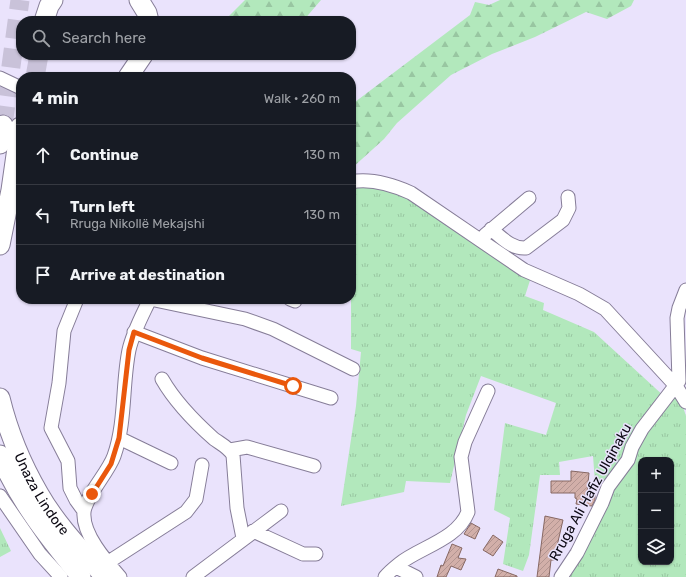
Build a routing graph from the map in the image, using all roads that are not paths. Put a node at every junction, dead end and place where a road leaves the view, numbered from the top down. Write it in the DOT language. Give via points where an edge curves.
graph roads {
  1 [pos="37,0"];
  2 [pos="53,0"];
  3 [pos="139,0"];
  4 [pos="35,16"];
  5 [pos="45,16"];
  6 [pos="148,16"];
  7 [pos="140,60"];
  8 [pos="131,72"];
  9 [pos="0,78"];
  10 [pos="16,86"];
  11 [pos="12,126"];
  12 [pos="16,143"];
  13 [pos="0,144"];
  14 [pos="16,161"];
  15 [pos="356,182"];
  16 [pos="568,197"];
  17 [pos="529,198"];
  18 [pos="491,229"];
  19 [pos="479,240"];
  20 [pos="0,245"];
  21 [pos="686,290"];
  22 [pos="75,304"];
  23 [pos="144,304"];
  24 [pos="157,304"];
  25 [pos="134,332"];
  26 [pos="353,369"];
  27 [pos="162,379"];
  28 [pos="676,386"];
  29 [pos="488,391"];
  30 [pos="0,398"];
  31 [pos="331,398"];
  32 [pos="686,402"];
  33 [pos="119,438"];
  34 [pos="230,450"];
  35 [pos="2,463"];
  36 [pos="171,463"];
  37 [pos="202,465"];
  38 [pos="314,466"];
  39 [pos="0,496"];
  40 [pos="84,511"];
  41 [pos="280,511"];
  42 [pos="248,534"];
  43 [pos="316,554"];
  44 [pos="396,567"];
  45 [pos="106,570"];
  46 [pos="61,577"];
  47 [pos="81,577"];
  48 [pos="120,577"];
  49 [pos="193,577"];
  50 [pos="385,577"];
  51 [pos="416,577"];
  52 [pos="561,577"];
  1 -- 4 [label="highway"];
  2 -- 5 [label="highway"];
  3 -- 6 [label="highway"];
  7 -- 8 [label="highway"];
  9 -- 10 [label="street"];
  11 -- 12 [label="highway"];
  11 -- 13 [label="highway"];
  14 -- 20 [label="highway"];
  15 -- 19 [label="street" via="372,181 405,190"];
  16 -- 18 [label="street" via="569,208 563,220 526,248 510,245"];
  17 -- 18 [label="street"];
  18 -- 19 [label="street"];
  19 -- 28 [label="street" via="532,274 579,294 605,309"];
  21 -- 28 [label="street" via="677,318 679,376"];
  22 -- 40 [label="street" via="64,331 59,383 50,428 68,461 70,488"];
  23 -- 25 [label="street"];
  24 -- 26 [label="street" via="245,319 273,329"];
  25 -- 31 [label="street" via="202,358"];
  25 -- 33 [label="street" via="129,350"];
  27 -- 34 [label="street" via="178,402 214,438"];
  28 -- 32 [label="street"];
  28 -- 52 [label="street, Rruga Ali Hafiz Ulqinaku" via="642,429 628,460 608,487 577,553"];
  29 -- 44 [label="street" via="461,457 468,512 465,519 442,539"];
  30 -- 45 [label="highway, Unaza Lindore" via="10,432 39,495 59,523"];
  33 -- 36 [label="street"];
  33 -- 40 [label="street" via="111,464"];
  34 -- 38 [label="street" via="247,447"];
  34 -- 42 [label="street" via="234,460 237,508"];
  35 -- 47 [label="highway, Unaza Lindore" via="34,517"];
  37 -- 45 [label="street" via="196,499 186,512"];
  39 -- 46 [label="street" via="32,544"];
  40 -- 45 [label="street" via="85,526"];
  41 -- 42 [label="street"];
  42 -- 43 [label="street" via="302,554"];
  42 -- 49 [label="street"];
  44 -- 50 [label="street"];
  44 -- 51 [label="street"];
  45 -- 48 [label="street"];
}
